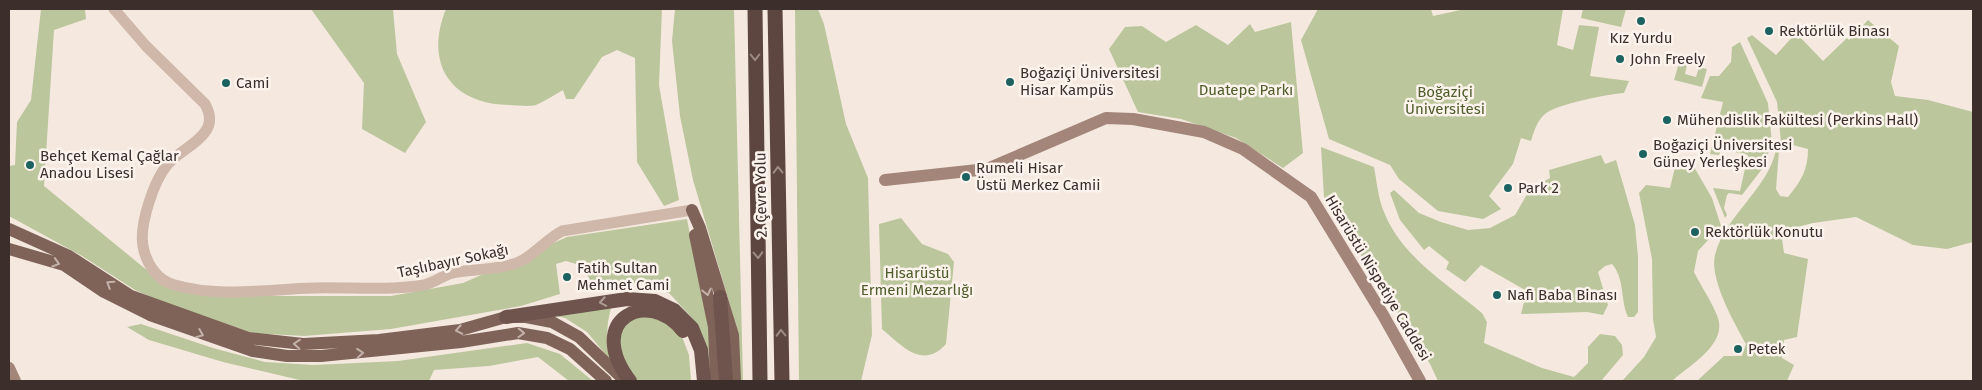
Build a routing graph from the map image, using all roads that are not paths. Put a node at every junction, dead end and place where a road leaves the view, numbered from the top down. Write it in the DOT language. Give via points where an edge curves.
graph roads {
  1 [pos="114,9"];
  2 [pos="755,9"];
  3 [pos="775,9"];
  4 [pos="885,180"];
  5 [pos="692,210"];
  6 [pos="9,230"];
  7 [pos="9,249"];
  8 [pos="720,297"];
  9 [pos="506,317"];
  10 [pos="9,368"];
  11 [pos="15,381"];
  12 [pos="606,381"];
  13 [pos="625,381"];
  14 [pos="630,381"];
  15 [pos="697,381"];
  16 [pos="704,381"];
  17 [pos="716,381"];
  18 [pos="726,381"];
  19 [pos="735,381"];
  20 [pos="760,381"];
  21 [pos="782,381"];
  22 [pos="1420,381"];
  1 -- 5 [label="street, Taşlıbayır Sokağı" via="210,112 205,132 167,165 144,217 142,244 148,263 157,275 173,285 222,292 324,288 384,290 427,284 452,273 474,272 522,261 548,238 562,231"];
  2 -- 20 [label="highway, 2. Çevre Yolu, one-way"];
  21 -- 3 [label="highway, 2. Çevre Yolu, one-way"];
  4 -- 22 [label="main road, Hisarüstü Nispetiye Caddesi" via="987,169 1106,118 1134,119 1204,132 1243,149 1311,197"];
  5 -- 8 [label="main road"];
  5 -- 17 [label="main road, one-way" via="714,327"];
  9 -- 6 [label="main road, one-way" via="460,330 379,340 303,344 248,338 132,296 69,256"];
  7 -- 12 [label="main road, one-way" via="64,265 135,309 253,351 321,356 518,333 547,338 570,349"];
  8 -- 18 [label="highway"];
  8 -- 19 [label="main road" via="733,335"];
  9 -- 13 [label="main road" via="552,322 579,337"];
  16 -- 9 [label="highway, one-way" via="698,338 682,317 655,301 627,298"];
  10 -- 11 [label="main road"];
  14 -- 15 [label="highway" via="618,365 612,344 616,325 637,311 655,313 682,329 691,346"];
}
